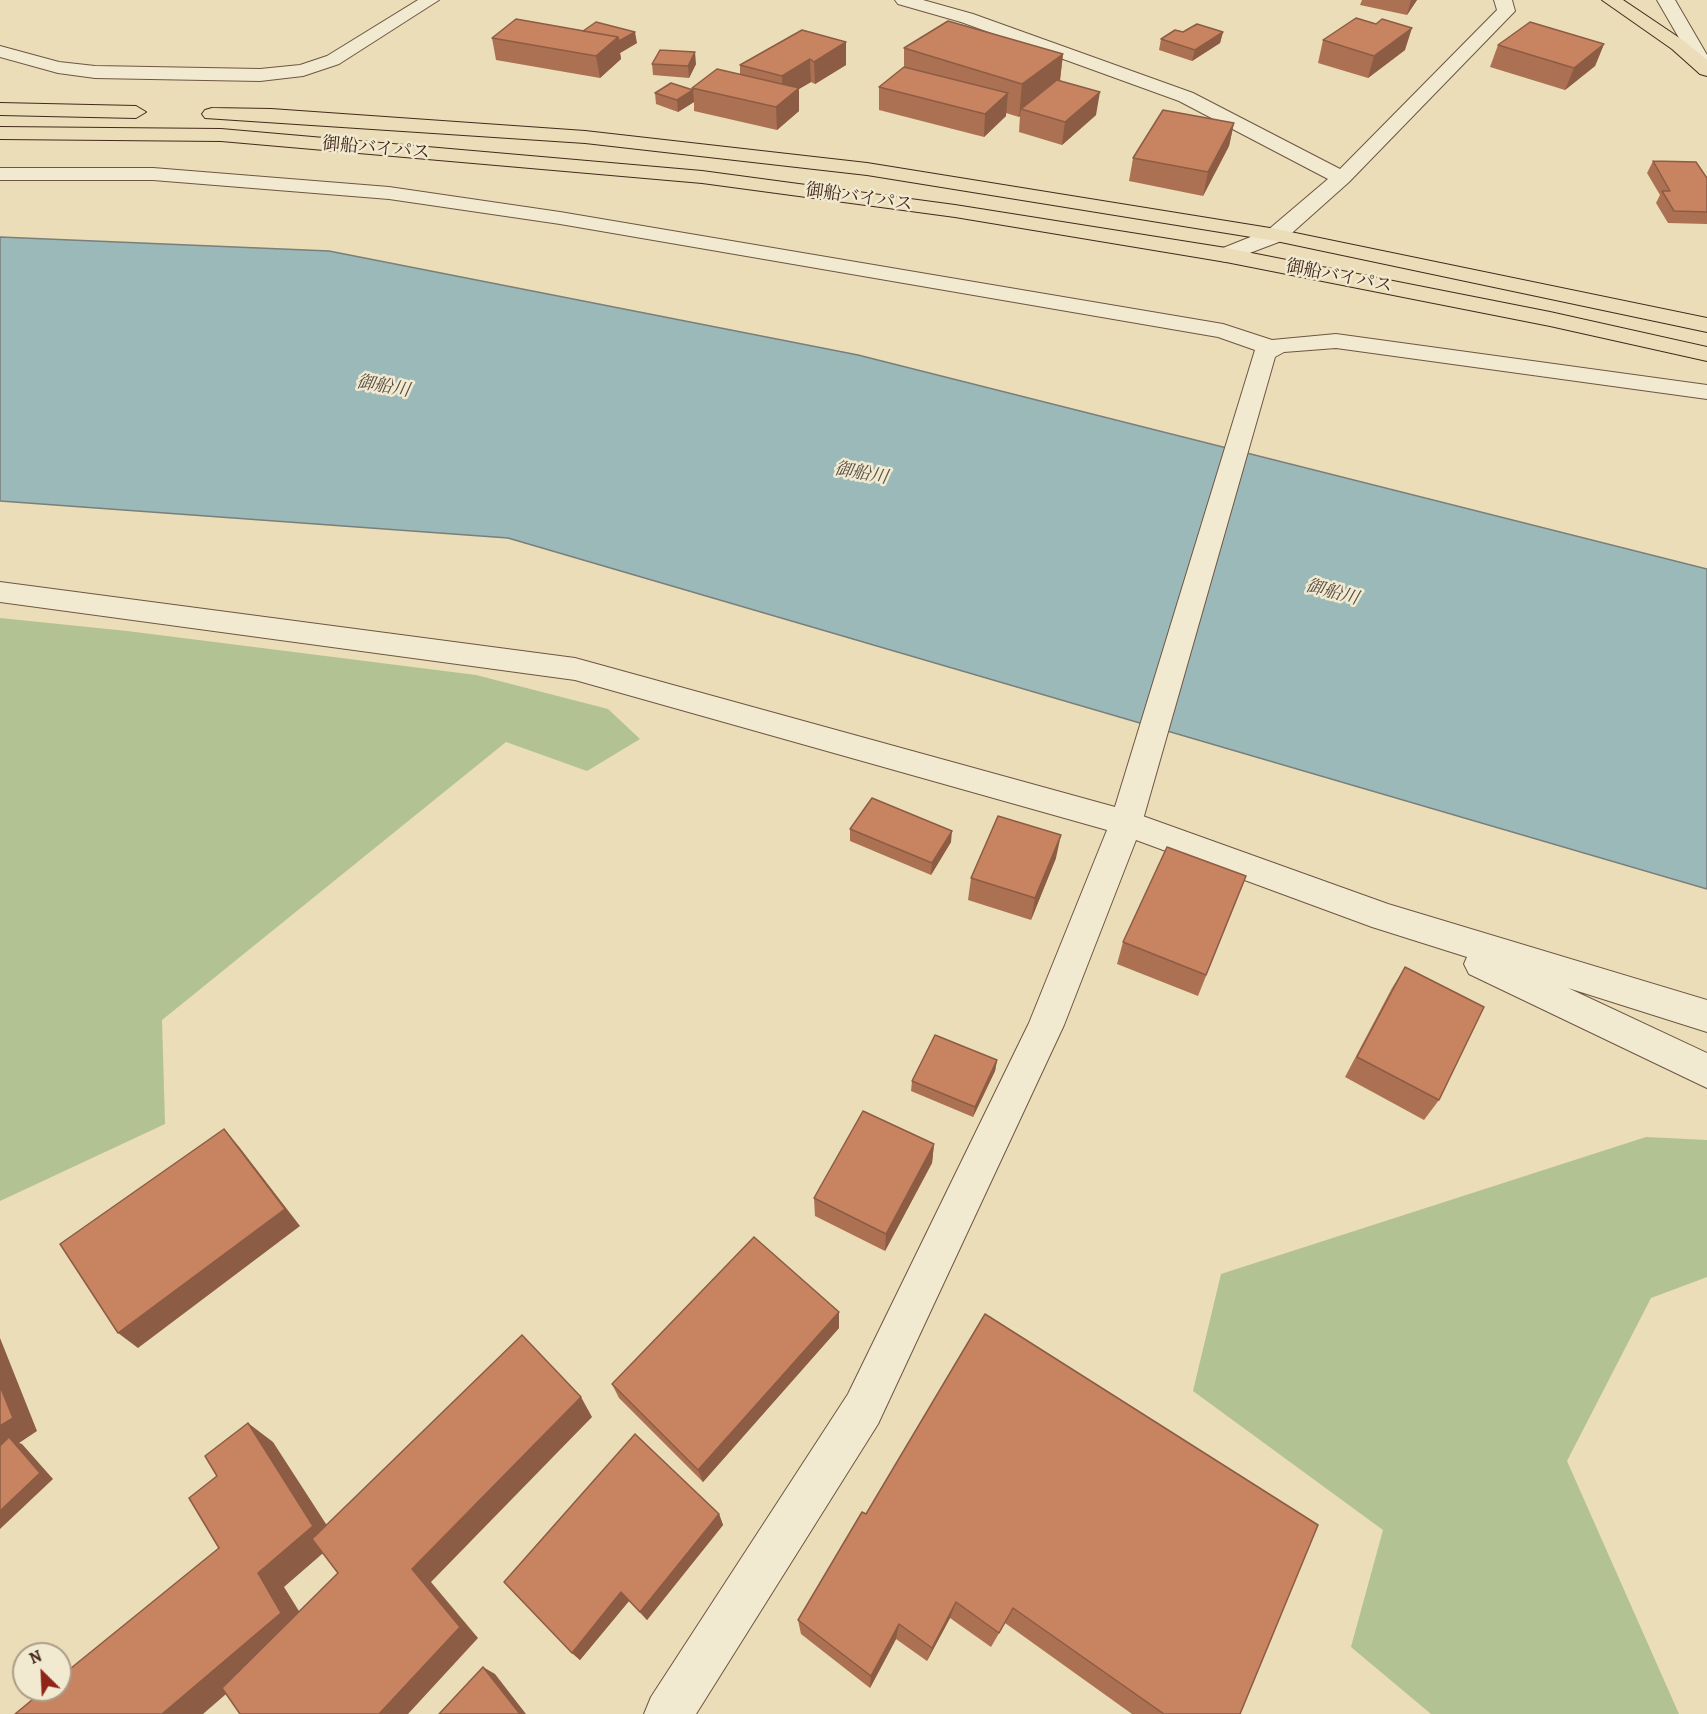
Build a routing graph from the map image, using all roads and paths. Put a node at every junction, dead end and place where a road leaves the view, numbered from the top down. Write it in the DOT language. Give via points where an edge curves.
graph roads {
  1 [pos="430,0"];
  2 [pos="903,0"];
  3 [pos="1503,0"];
  4 [pos="1611,0"];
  5 [pos="1666,0"];
  6 [pos="0,51"];
  7 [pos="1706,69"];
  8 [pos="0,109"];
  9 [pos="157,112"];
  10 [pos="191,113"];
  11 [pos="0,133"];
  12 [pos="0,174"];
  13 [pos="1342,178"];
  14 [pos="1276,235"];
  15 [pos="1226,255"];
  16 [pos="1707,325"];
  17 [pos="1707,354"];
  18 [pos="1266,357"];
  19 [pos="1707,392"];
  20 [pos="0,592"];
  21 [pos="1126,823"];
  22 [pos="1384,917"];
  23 [pos="1707,1016"];
  24 [pos="1707,1071"];
  25 [pos="668,1714"];
  1 -- 6 [label="street" via="333,60 303,70 260,75 95,72 58,67"];
  2 -- 13 [label="street" via="967,18 1186,97"];
  3 -- 13 [label="street" via="1506,12"];
  4 -- 7 [label="highway"];
  5 -- 7 [label="street"];
  8 -- 9 [label="highway"];
  10 -- 14 [label="highway, 御船バイパス" via="585,137 844,166"];
  11 -- 15 [label="highway, 御船バイパス" via="220,135 702,177 955,211"];
  12 -- 18 [label="street" via="153,174 389,193 572,220 1223,331"];
  13 -- 14 [label="street"];
  14 -- 15 [label="street"];
  14 -- 16 [label="highway, 御船バイパス"];
  15 -- 17 [label="highway, 御船バイパス"];
  18 -- 19 [label="street" via="1306,341 1336,341"];
  18 -- 21 [label="street"];
  20 -- 21 [label="street" via="575,669"];
  21 -- 22 [label="street"];
  21 -- 25 [label="street" via="1046,1025 863,1409"];
  22 -- 23 [label="street"];
  22 -- 24 [label="street"];
}
